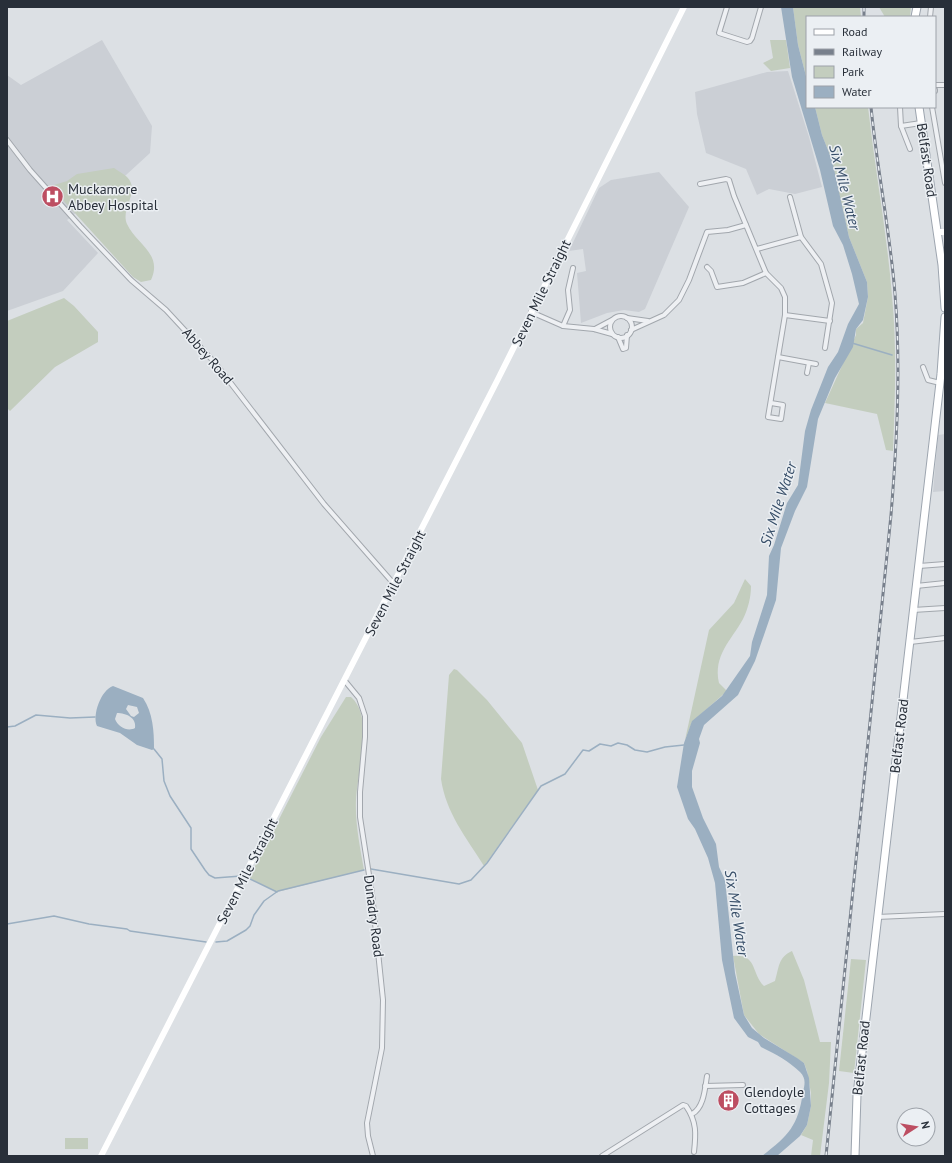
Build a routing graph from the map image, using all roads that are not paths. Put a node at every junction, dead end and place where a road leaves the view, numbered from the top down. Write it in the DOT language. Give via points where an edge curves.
graph roads {
  1 [pos="684,7"];
  2 [pos="727,7"];
  3 [pos="760,7"];
  4 [pos="900,108"];
  5 [pos="919,108"];
  6 [pos="932,108"];
  7 [pos="921,123"];
  8 [pos="902,126"];
  9 [pos="7,140"];
  10 [pos="910,149"];
  11 [pos="945,183"];
  12 [pos="700,184"];
  13 [pos="790,197"];
  14 [pos="746,224"];
  15 [pos="941,232"];
  16 [pos="801,236"];
  17 [pos="757,249"];
  18 [pos="707,267"];
  19 [pos="573,268"];
  20 [pos="766,273"];
  21 [pos="945,308"];
  22 [pos="531,312"];
  23 [pos="785,315"];
  24 [pos="945,317"];
  25 [pos="627,318"];
  26 [pos="612,320"];
  27 [pos="652,320"];
  28 [pos="830,321"];
  29 [pos="563,326"];
  30 [pos="594,330"];
  31 [pos="631,330"];
  32 [pos="612,334"];
  33 [pos="627,336"];
  34 [pos="618,338"];
  35 [pos="825,348"];
  36 [pos="778,357"];
  37 [pos="809,363"];
  38 [pos="816,364"];
  39 [pos="923,367"];
  40 [pos="807,373"];
  41 [pos="940,383"];
  42 [pos="771,403"];
  43 [pos="945,564"];
  44 [pos="919,566"];
  45 [pos="945,583"];
  46 [pos="394,584"];
  47 [pos="916,586"];
  48 [pos="945,608"];
  49 [pos="913,610"];
  50 [pos="945,638"];
  51 [pos="910,642"];
  52 [pos="345,681"];
  53 [pos="945,914"];
  54 [pos="877,917"];
  55 [pos="707,1076"];
  56 [pos="743,1085"];
  57 [pos="705,1086"];
  58 [pos="692,1114"];
  59 [pos="694,1152"];
  60 [pos="101,1156"];
  61 [pos="373,1156"];
  62 [pos="602,1156"];
  63 [pos="853,1156"];
  1 -- 22 [label="main road, Seven Mile Straight"];
  2 -- 3 [label="street" via="719,33 749,42"];
  4 -- 8 [label="street"];
  5 -- 7 [label="main road, Belfast Road"];
  6 -- 11 [label="street"];
  7 -- 8 [label="street"];
  7 -- 15 [label="main road, Belfast Road"];
  8 -- 10 [label="street" via="904,136 910,141"];
  9 -- 46 [label="street, Abbey Road" via="85,232 130,280 166,310 216,364 324,504"];
  12 -- 14 [label="street" via="729,180"];
  13 -- 16 [label="street"];
  14 -- 17 [label="street"];
  14 -- 27 [label="street" via="706,233 682,296 667,312"];
  15 -- 21 [label="main road, Belfast Road"];
  16 -- 17 [label="street"];
  16 -- 28 [label="street" via="824,271 832,305"];
  17 -- 20 [label="street"];
  18 -- 20 [label="street" via="717,287 743,283"];
  19 -- 29 [label="street" via="568,290 570,310"];
  20 -- 23 [label="street" via="783,292 786,302"];
  22 -- 29 [label="street"];
  22 -- 46 [label="main road, Seven Mile Straight"];
  23 -- 28 [label="street"];
  23 -- 36 [label="street"];
  24 -- 41 [label="main road, Belfast Road"];
  25 -- 26 [label="street" via="617,316"];
  25 -- 27 [label="street"];
  25 -- 31 [label="street" via="631,323"];
  26 -- 30 [label="street"];
  26 -- 32 [label="street"];
  27 -- 31 [label="street"];
  28 -- 35 [label="street"];
  29 -- 30 [label="street"];
  30 -- 32 [label="street"];
  31 -- 33 [label="street"];
  32 -- 34 [label="street"];
  33 -- 34 [label="street"];
  33 -- 34 [label="street" via="626,348 623,349"];
  36 -- 37 [label="street"];
  36 -- 42 [label="street"];
  37 -- 38 [label="street"];
  37 -- 40 [label="street"];
  39 -- 41 [label="street" via="928,380"];
  41 -- 44 [label="main road, Belfast Road"];
  42 -- 42 [label="street" via="768,417 781,419 783,405"];
  43 -- 44 [label="street"];
  44 -- 47 [label="main road, Belfast Road"];
  45 -- 47 [label="street"];
  46 -- 52 [label="main road, Seven Mile Straight"];
  47 -- 49 [label="main road, Belfast Road"];
  48 -- 49 [label="street"];
  49 -- 51 [label="main road, Belfast Road"];
  50 -- 51 [label="street"];
  51 -- 54 [label="main road, Belfast Road"];
  52 -- 60 [label="main road, Seven Mile Straight"];
  52 -- 61 [label="street, Dunadry Road" via="359,698 365,716 365,750 359,812 374,908 383,1000 382,1048 367,1123"];
  53 -- 54 [label="street"];
  54 -- 63 [label="main road, Belfast Road" via="857,1095"];
  55 -- 57 [label="street"];
  56 -- 57 [label="street"];
  57 -- 58 [label="street" via="698,1110"];
  58 -- 59 [label="street" via="696,1129"];
  58 -- 62 [label="street" via="686,1106 681,1106"];
}
